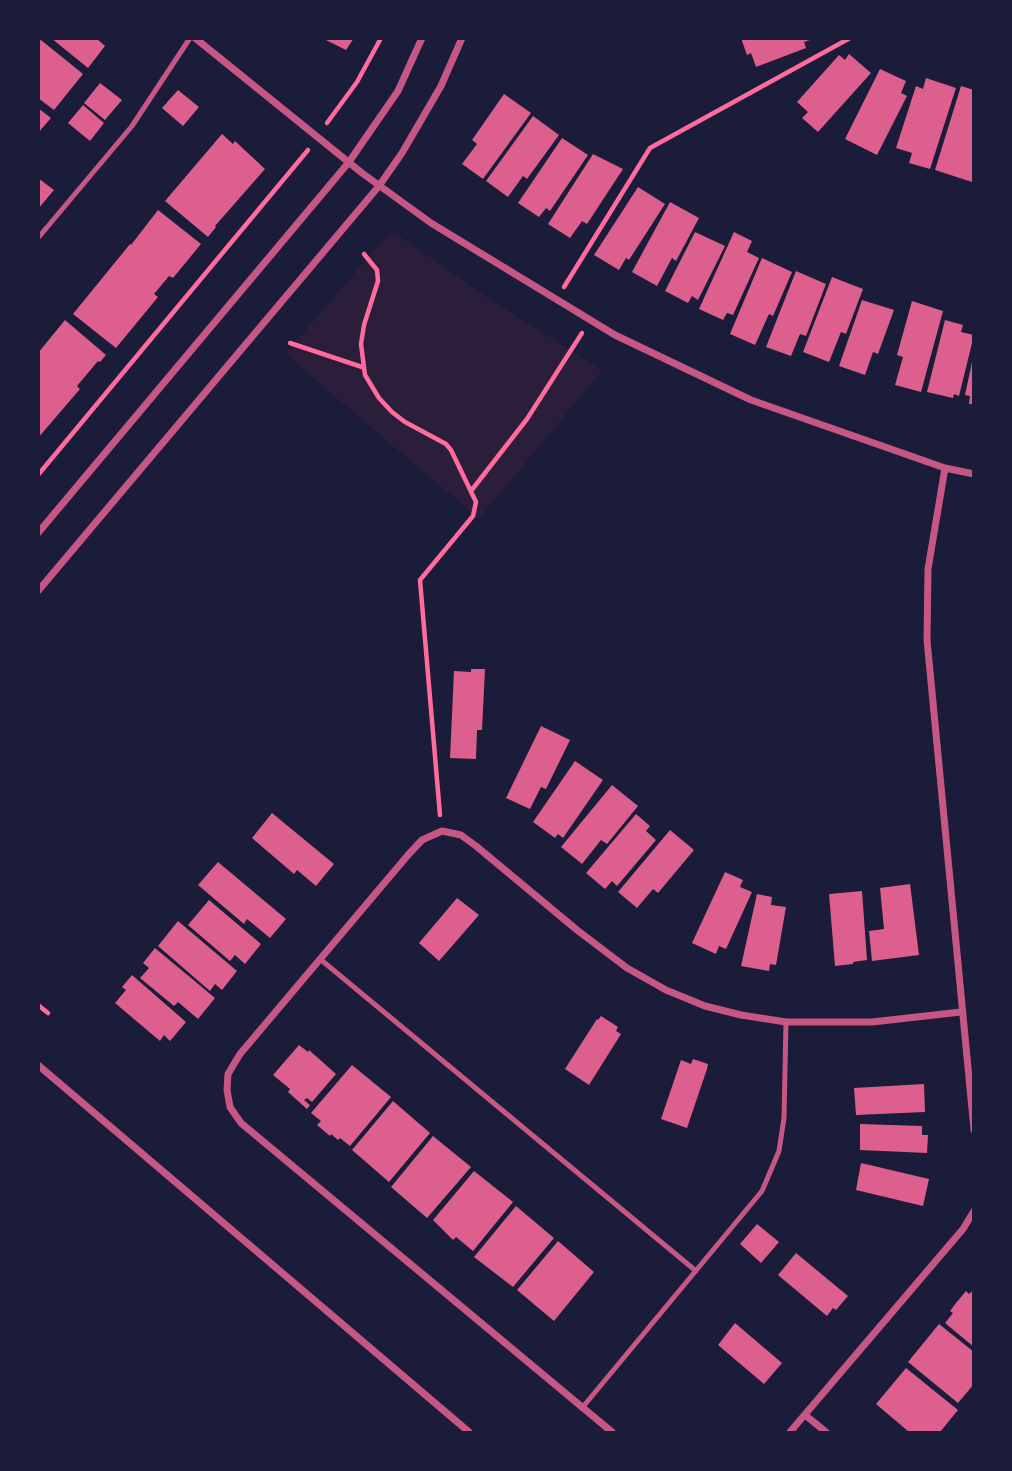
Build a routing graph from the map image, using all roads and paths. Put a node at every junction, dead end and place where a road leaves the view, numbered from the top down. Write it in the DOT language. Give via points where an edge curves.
graph roads {
  1 [pos="193,38"];
  2 [pos="381,38"];
  3 [pos="422,38"];
  4 [pos="462,38"];
  5 [pos="849,38"];
  6 [pos="317,137"];
  7 [pos="348,162"];
  8 [pos="379,186"];
  9 [pos="38,238"];
  10 [pos="364,254"];
  11 [pos="555,300"];
  12 [pos="590,320"];
  13 [pos="290,343"];
  14 [pos="363,367"];
  15 [pos="944,468"];
  16 [pos="974,474"];
  17 [pos="38,475"];
  18 [pos="471,491"];
  19 [pos="38,533"];
  20 [pos="38,591"];
  21 [pos="442,831"];
  22 [pos="320,959"];
  23 [pos="38,1005"];
  24 [pos="961,1012"];
  25 [pos="48,1013"];
  26 [pos="786,1022"];
  27 [pos="38,1065"];
  28 [pos="974,1130"];
  29 [pos="974,1211"];
  30 [pos="696,1271"];
  31 [pos="582,1408"];
  32 [pos="805,1415"];
  33 [pos="469,1433"];
  34 [pos="612,1433"];
  35 [pos="790,1433"];
  36 [pos="826,1433"];
  1 -- 6 [label="street"];
  1 -- 9 [label="lane" via="132,126"];
  2 -- 6 [label="path" via="357,82"];
  3 -- 7 [label="street" via="398,91"];
  4 -- 8 [label="street" via="442,86"];
  5 -- 11 [label="path" via="650,148"];
  6 -- 7 [label="street"];
  6 -- 17 [label="path"];
  7 -- 8 [label="street"];
  7 -- 19 [label="street"];
  8 -- 11 [label="street"];
  8 -- 20 [label="street"];
  10 -- 14 [label="path" via="377,270 378,281 364,325"];
  11 -- 12 [label="street"];
  12 -- 15 [label="street" via="751,400"];
  12 -- 18 [label="path" via="527,419"];
  13 -- 14 [label="path"];
  14 -- 18 [label="path" via="370,386 392,411 446,444"];
  15 -- 16 [label="street"];
  15 -- 24 [label="street" via="926,603"];
  18 -- 21 [label="path" via="476,502 473,516 420,580"];
  21 -- 22 [label="street" via="422,840"];
  21 -- 26 [label="street" via="461,835 627,968 666,990 705,1006"];
  22 -- 30 [label="lane"];
  22 -- 31 [label="street" via="240,1054 228,1074 230,1107 241,1123"];
  23 -- 25 [label="path"];
  24 -- 26 [label="street" via="872,1021"];
  24 -- 28 [label="street"];
  26 -- 30 [label="lane" via="779,1151 762,1191"];
  27 -- 33 [label="street"];
  29 -- 32 [label="street"];
  30 -- 31 [label="lane"];
  31 -- 34 [label="street"];
  32 -- 35 [label="street"];
  32 -- 36 [label="street"];
}
